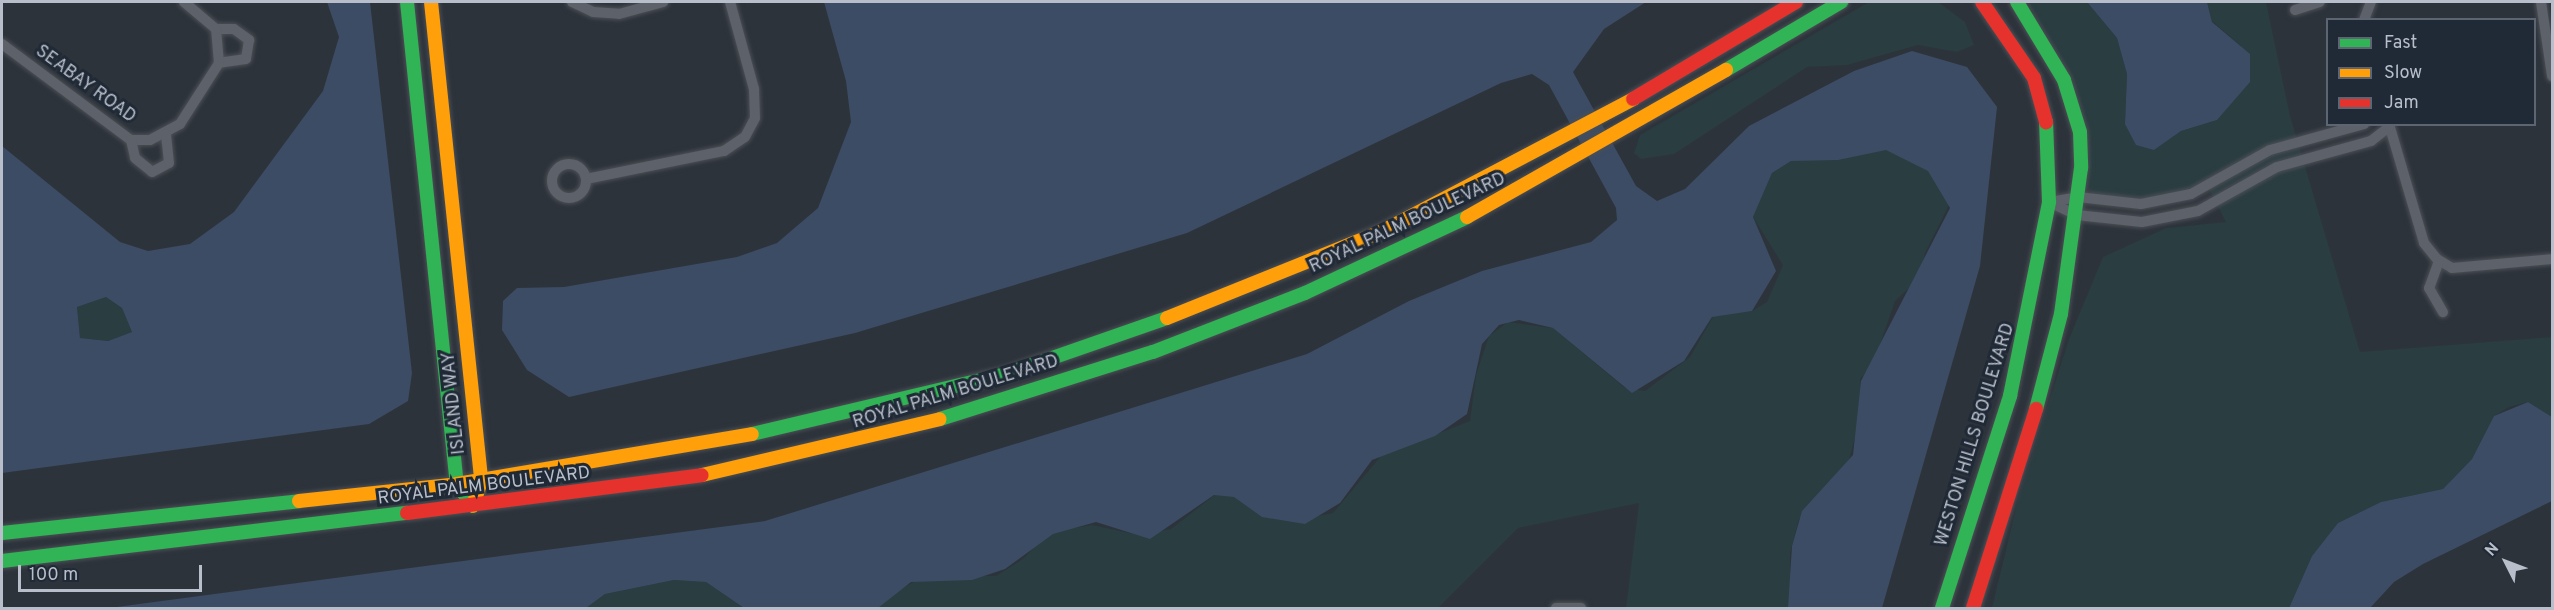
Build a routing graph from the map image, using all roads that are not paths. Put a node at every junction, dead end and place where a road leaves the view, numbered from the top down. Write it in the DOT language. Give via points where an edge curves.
graph roads {
  1 [pos="184,2"];
  2 [pos="407,2"];
  3 [pos="431,2"];
  4 [pos="572,2"];
  5 [pos="663,2"];
  6 [pos="730,2"];
  7 [pos="1796,2"];
  8 [pos="1841,2"];
  9 [pos="1982,2"];
  10 [pos="2016,2"];
  11 [pos="2320,2"];
  12 [pos="2541,2"];
  13 [pos="2366,3"];
  14 [pos="2295,10"];
  15 [pos="2364,18"];
  16 [pos="216,29"];
  17 [pos="2,44"];
  18 [pos="219,63"];
  19 [pos="2553,76"];
  20 [pos="2357,126"];
  21 [pos="2389,126"];
  22 [pos="2344,130"];
  23 [pos="166,134"];
  24 [pos="131,140"];
  25 [pos="2349,147"];
  26 [pos="586,179"];
  27 [pos="2078,197"];
  28 [pos="2049,202"];
  29 [pos="2077,215"];
  30 [pos="2553,259"];
  31 [pos="2439,261"];
  32 [pos="2443,312"];
  33 [pos="481,481"];
  34 [pos="457,484"];
  35 [pos="473,506"];
  36 [pos="2,533"];
  37 [pos="2,561"];
  38 [pos="1556,609"];
  39 [pos="1581,609"];
  40 [pos="1942,609"];
  41 [pos="1973,609"];
  1 -- 16 [label="street"];
  2 -- 34 [label="main road, ISLAND WAY"];
  3 -- 33 [label="main road, ISLAND WAY"];
  4 -- 5 [label="street" via="593,12 619,14"];
  6 -- 26 [label="street" via="754,89 755,118 745,137 724,151"];
  7 -- 33 [label="main road, ROYAL PALM BOULEVARD" via="1571,136 1381,232 1142,328 1006,374 688,449"];
  8 -- 35 [label="main road, ROYAL PALM BOULEVARD" via="1622,134 1507,198 1305,293 1153,352 817,452 663,483"];
  9 -- 28 [label="main road, WESTON HILLS BOULEVARD" via="2034,78 2045,108"];
  10 -- 27 [label="main road" via="2047,47 2075,111"];
  11 -- 14 [label="street"];
  12 -- 19 [label="street"];
  13 -- 15 [label="street"];
  16 -- 18 [label="street"];
  16 -- 18 [label="street" via="234,29 249,40 246,59"];
  17 -- 24 [label="street, SEABAY ROAD"];
  18 -- 23 [label="street" via="180,124"];
  20 -- 22 [label="street"];
  21 -- 25 [label="street" via="2371,141"];
  21 -- 31 [label="street" via="2424,243"];
  22 -- 25 [label="street"];
  22 -- 27 [label="street" via="2270,150 2191,194 2141,204"];
  23 -- 24 [label="street, SEABAY ROAD"];
  23 -- 24 [label="street" via="169,163 152,172 135,158"];
  25 -- 29 [label="street" via="2277,167 2198,211 2142,222"];
  27 -- 28 [label="street"];
  27 -- 29 [label="main road"];
  28 -- 29 [label="street"];
  28 -- 40 [label="main road, WESTON HILLS BOULEVARD" via="2010,396"];
  29 -- 41 [label="main road" via="2040,398"];
  30 -- 31 [label="street" via="2451,268"];
  31 -- 32 [label="street" via="2429,288"];
  33 -- 34 [label="main road, ROYAL PALM BOULEVARD"];
  33 -- 35 [label="main road, ISLAND WAY"];
  34 -- 35 [label="main road"];
  34 -- 36 [label="main road, ROYAL PALM BOULEVARD"];
  35 -- 37 [label="main road, ROYAL PALM BOULEVARD"];
  38 -- 39 [label="street"];
}
